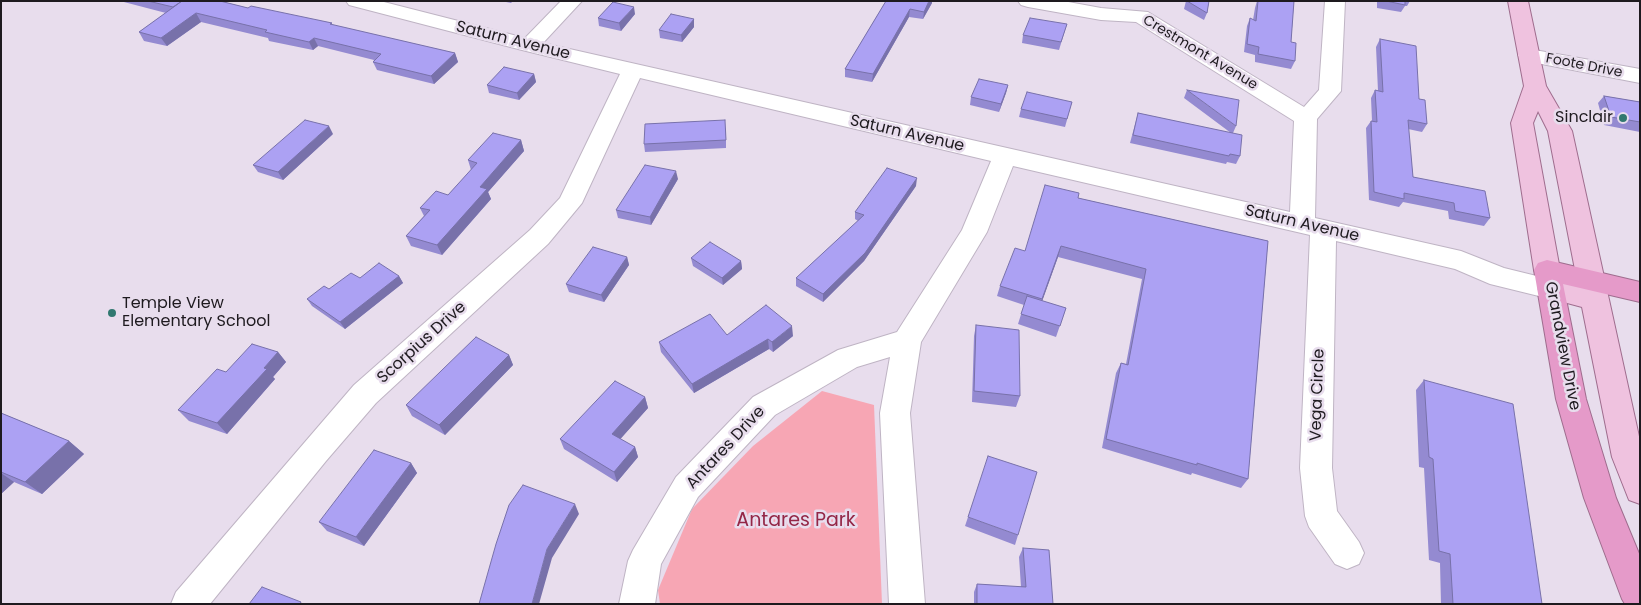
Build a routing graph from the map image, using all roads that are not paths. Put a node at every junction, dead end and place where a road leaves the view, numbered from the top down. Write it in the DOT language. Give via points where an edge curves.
graph roads {
  1 [pos="356,1"];
  2 [pos="572,1"];
  3 [pos="1028,1"];
  4 [pos="1335,1"];
  5 [pos="1518,1"];
  6 [pos="1143,9"];
  7 [pos="529,46"];
  8 [pos="1529,55"];
  9 [pos="633,70"];
  10 [pos="1640,76"];
  11 [pos="1535,86"];
  12 [pos="1306,118"];
  13 [pos="1004,157"];
  14 [pos="1312,227"];
  15 [pos="1549,280"];
  16 [pos="1593,290"];
  17 [pos="1640,292"];
  18 [pos="1640,310"];
  19 [pos="907,342"];
  20 [pos="1640,490"];
  21 [pos="1346,553"];
  22 [pos="1640,599"];
  23 [pos="188,604"];
  24 [pos="637,604"];
  25 [pos="907,604"];
  1 -- 7 [label="street, Saturn Avenue"];
  2 -- 7 [label="street"];
  3 -- 6 [label="street, Crestmont Avenue" via="1101,14"];
  4 -- 12 [label="street" via="1330,91"];
  5 -- 8 [label="main road"];
  6 -- 12 [label="street, Crestmont Avenue"];
  7 -- 9 [label="street, Saturn Avenue"];
  8 -- 10 [label="street, Foote Drive"];
  8 -- 11 [label="main road"];
  9 -- 13 [label="street, Saturn Avenue"];
  9 -- 23 [label="street, Scorpius Drive" via="570,203 539,237 365,394"];
  11 -- 15 [label="main road, Grandview Drive" via="1522,123"];
  11 -- 16 [label="main road" via="1560,131"];
  12 -- 14 [label="street, Vega Circle"];
  13 -- 14 [label="street, Saturn Avenue"];
  13 -- 19 [label="street" via="974,232"];
  14 -- 15 [label="street, Saturn Avenue" via="1461,261 1499,277"];
  14 -- 21 [label="street, Vega Circle" via="1316,468 1321,516"];
  15 -- 16 [label="main road"];
  15 -- 22 [label="highway, Grandview Drive" via="1571,399 1600,498"];
  16 -- 17 [label="highway"];
  16 -- 18 [label="highway"];
  16 -- 20 [label="main road" via="1624,441"];
  19 -- 24 [label="street, Antares Drive" via="848,358 764,406 687,488 645,561"];
  19 -- 25 [label="street" via="895,413"];
}
